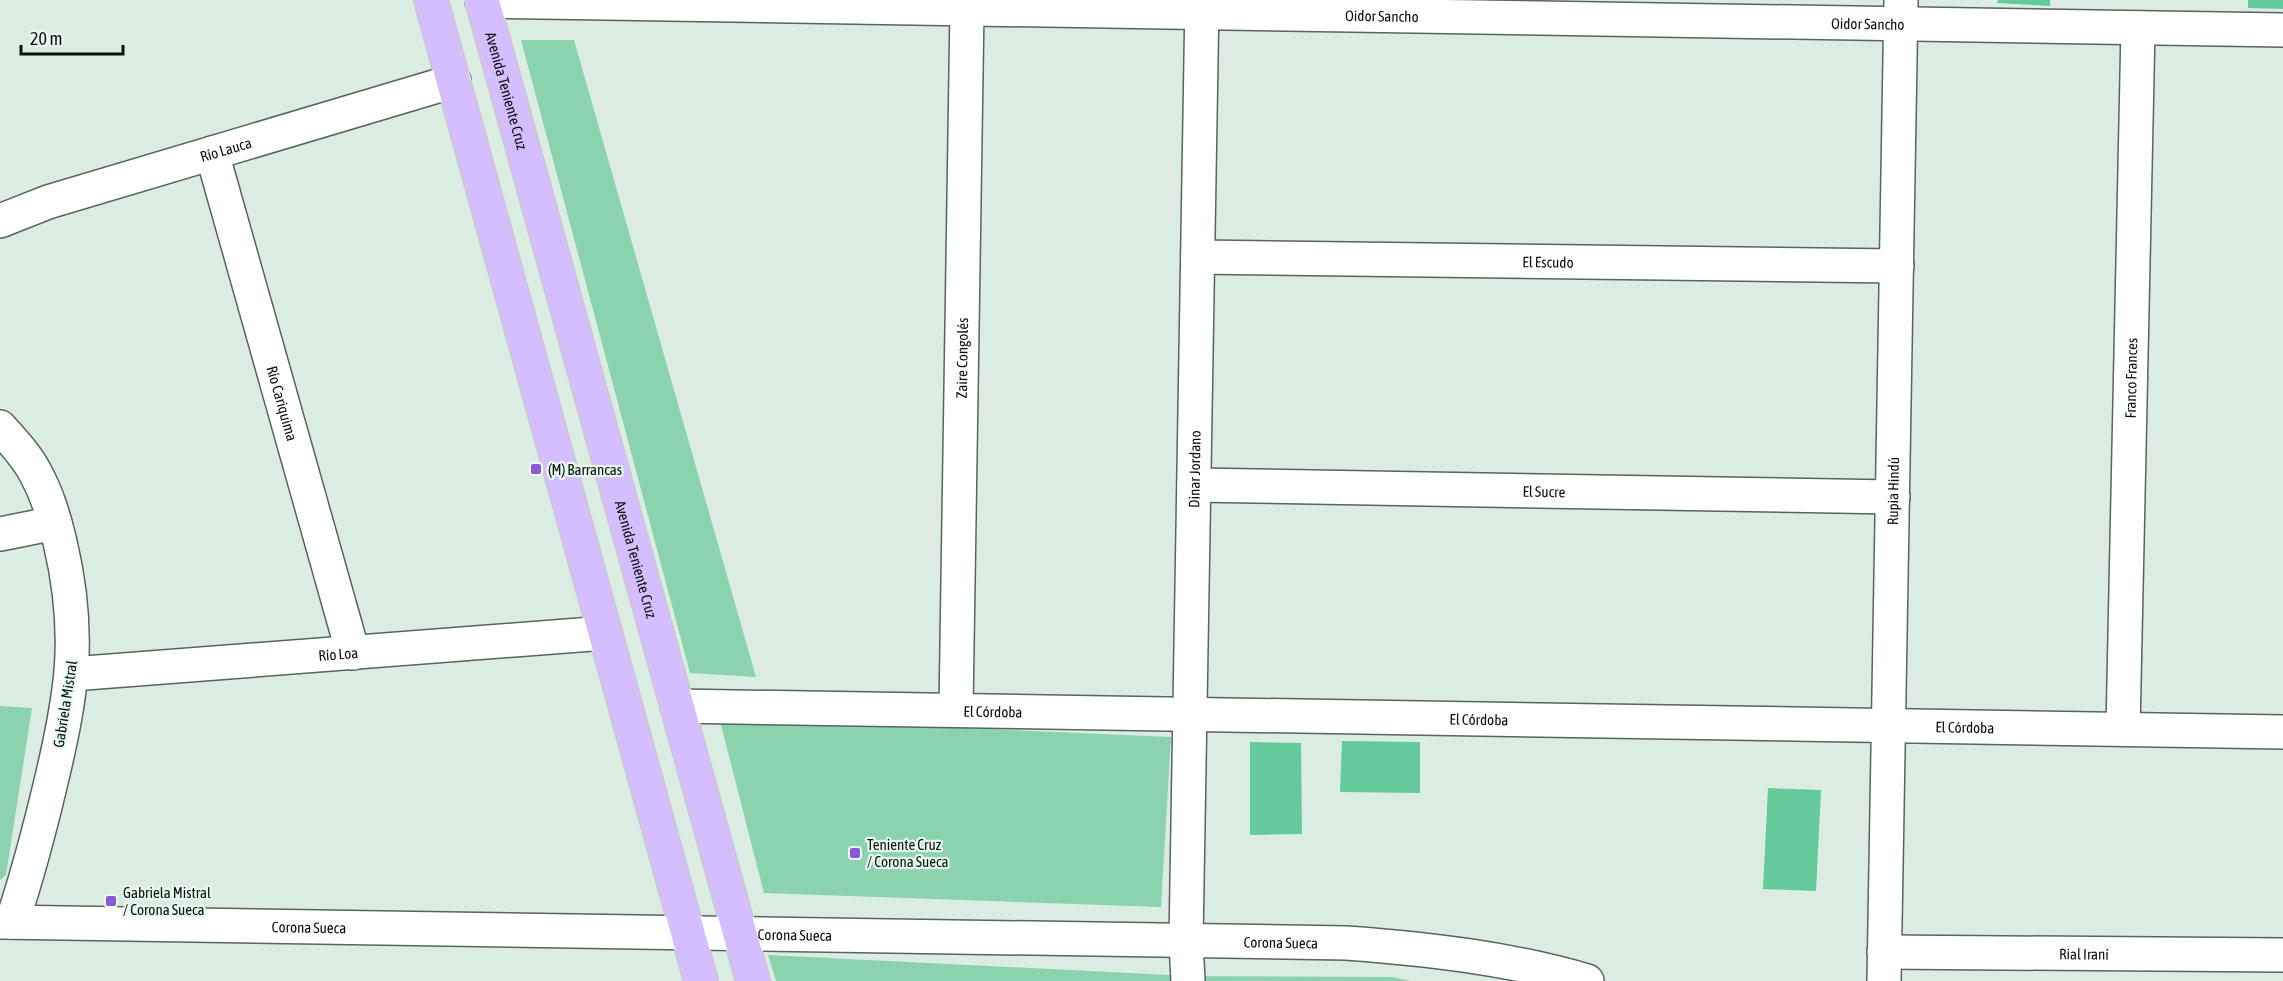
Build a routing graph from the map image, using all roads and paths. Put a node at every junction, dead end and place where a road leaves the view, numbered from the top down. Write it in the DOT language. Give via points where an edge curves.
graph roads {
  1 [pos="432,0"];
  2 [pos="482,0"];
  3 [pos="1202,6"];
  4 [pos="967,9"];
  5 [pos="1901,12"];
  6 [pos="2138,28"];
  7 [pos="2283,30"];
  8 [pos="454,81"];
  9 [pos="212,153"];
  10 [pos="0,221"];
  11 [pos="1198,257"];
  12 [pos="1897,266"];
  13 [pos="0,427"];
  14 [pos="1194,485"];
  15 [pos="1893,497"];
  16 [pos="56,523"];
  17 [pos="0,534"];
  18 [pos="605,633"];
  19 [pos="353,653"];
  20 [pos="72,674"];
  21 [pos="676,706"];
  22 [pos="956,709"];
  23 [pos="1190,713"];
  24 [pos="1888,725"];
  25 [pos="2123,729"];
  26 [pos="2283,732"];
  27 [pos="6,922"];
  28 [pos="687,933"];
  29 [pos="739,933"];
  30 [pos="1186,941"];
  31 [pos="2283,955"];
  32 [pos="1884,967"];
  33 [pos="701,981"];
  34 [pos="753,981"];
  35 [pos="1188,981"];
  36 [pos="1587,981"];
  1 -- 8 [label="main road"];
  2 -- 4 [label="street, Oidor Sancho"];
  2 -- 21 [label="main road, Avenida Teniente Cruz"];
  3 -- 4 [label="street, Oidor Sancho"];
  3 -- 5 [label="street, Oidor Sancho"];
  3 -- 11 [label="street, Dinar Jordano"];
  4 -- 22 [label="street, Zaire Congolés"];
  5 -- 6 [label="street, Oidor Sancho"];
  5 -- 12 [label="street, Rupia Hindú"];
  6 -- 7 [label="street, Oidor Sancho"];
  6 -- 25 [label="street, Franco Frances"];
  8 -- 9 [label="street, Río Lauca"];
  8 -- 18 [label="main road"];
  9 -- 10 [label="street, Río Lauca" via="48,202"];
  9 -- 19 [label="street, Río Cariquima"];
  11 -- 12 [label="street, El Escudo"];
  11 -- 14 [label="street, Dinar Jordano"];
  12 -- 15 [label="street, Rupia Hindú"];
  13 -- 16 [label="street, Gabriela Mistral" via="35,472"];
  14 -- 15 [label="street, El Sucre"];
  14 -- 23 [label="street, Dinar Jordano"];
  15 -- 24 [label="street, Rupia Hindú"];
  16 -- 17 [label="street"];
  16 -- 20 [label="street, Gabriela Mistral" via="72,604"];
  18 -- 19 [label="street, Río Loa"];
  18 -- 28 [label="main road"];
  19 -- 20 [label="street, Río Loa"];
  20 -- 27 [label="street, Gabriela Mistral" via="33,857"];
  21 -- 22 [label="street, El Córdoba"];
  21 -- 29 [label="main road, Avenida Teniente Cruz"];
  22 -- 23 [label="street, El Córdoba"];
  23 -- 24 [label="street, El Córdoba"];
  23 -- 30 [label="street, Dinar Jordano"];
  24 -- 25 [label="street, El Córdoba"];
  24 -- 32 [label="street, Rupia Hindú"];
  25 -- 26 [label="street, El Córdoba"];
  27 -- 28 [label="street, Corona Sueca"];
  28 -- 29 [label="street, Corona Sueca"];
  28 -- 33 [label="main road"];
  29 -- 30 [label="street, Corona Sueca"];
  29 -- 34 [label="main road, Avenida Teniente Cruz"];
  30 -- 35 [label="street, Dinar Jordano"];
  30 -- 36 [label="street, Corona Sueca" via="1414,948"];
  31 -- 32 [label="street, Rial Iraní"];
}
